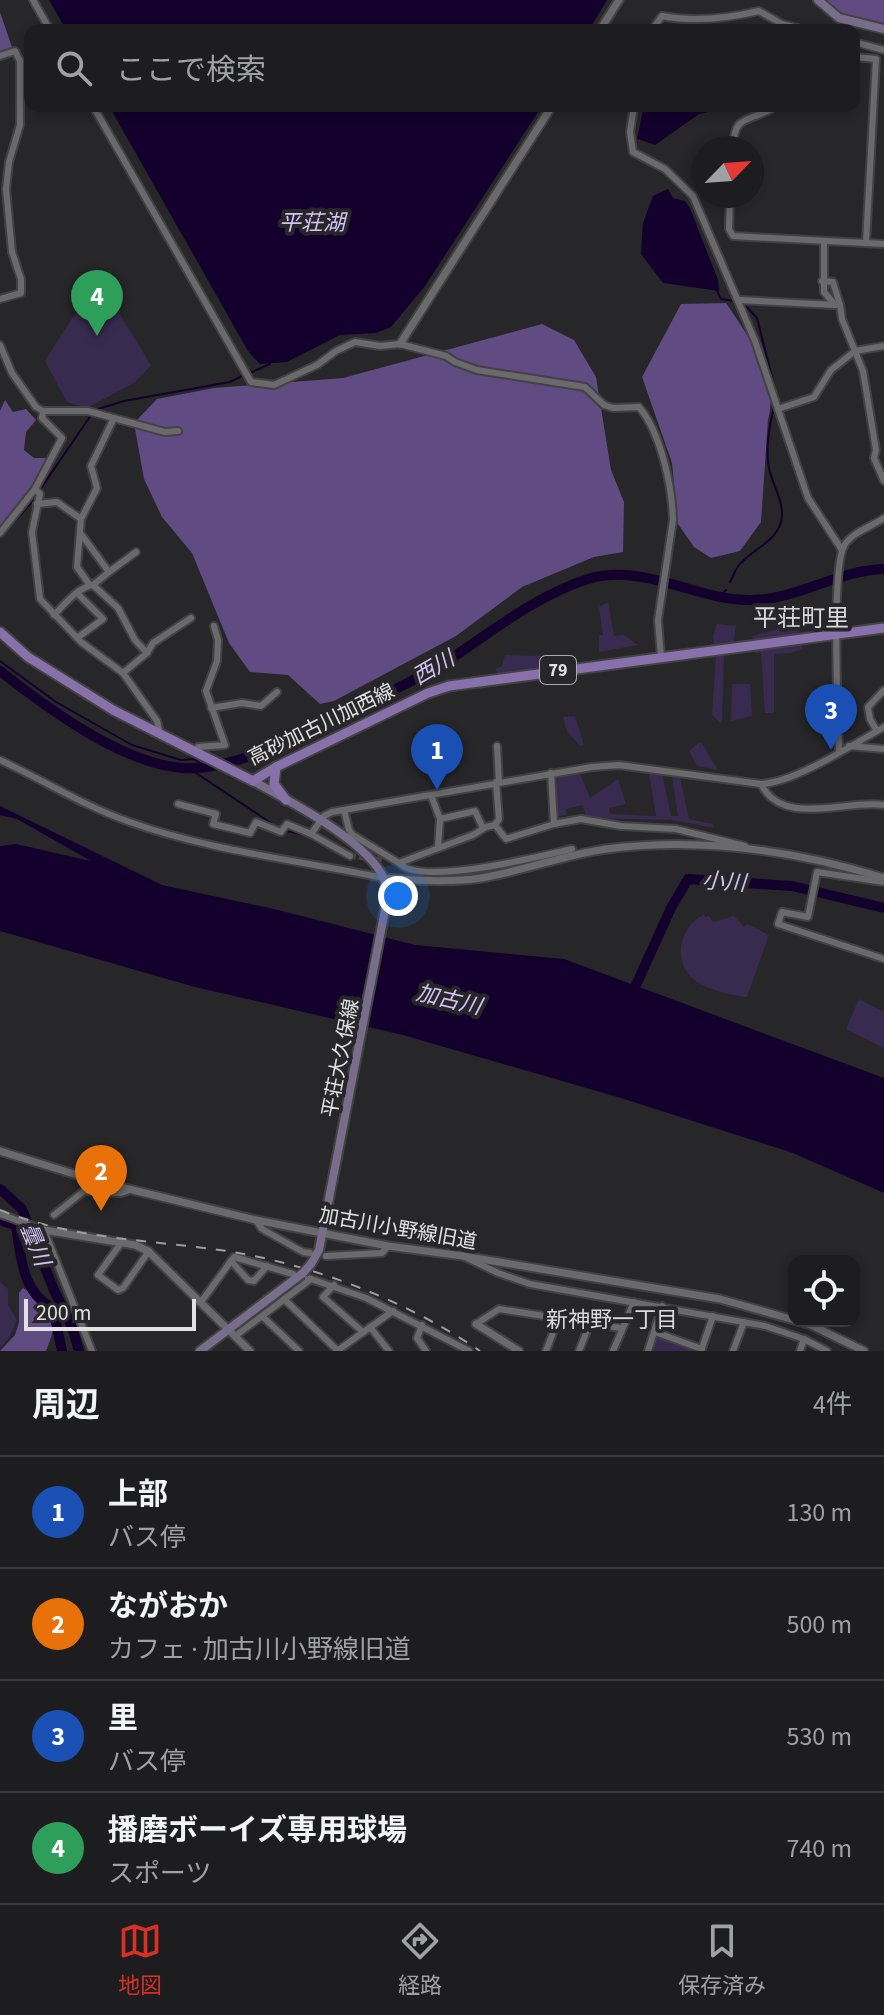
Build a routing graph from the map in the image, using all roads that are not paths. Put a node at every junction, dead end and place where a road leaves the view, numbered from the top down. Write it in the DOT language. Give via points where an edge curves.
graph roads {
  1 [pos="33,0"];
  2 [pos="619,0"];
  3 [pos="834,0"];
  4 [pos="821,4"];
  5 [pos="47,24"];
  6 [pos="604,24"];
  7 [pos="656,24"];
  8 [pos="782,24"];
  9 [pos="884,29"];
  10 [pos="860,44"];
  11 [pos="884,50"];
  12 [pos="0,56"];
  13 [pos="860,58"];
  14 [pos="96,112"];
  15 [pos="548,112"];
  16 [pos="633,112"];
  17 [pos="767,112"];
  18 [pos="734,136"];
  19 [pos="9,162"];
  20 [pos="0,163"];
  21 [pos="730,208"];
  22 [pos="824,242"];
  23 [pos="866,243"];
  24 [pos="884,244"];
  25 [pos="822,281"];
  26 [pos="0,299"];
  27 [pos="740,300"];
  28 [pos="837,305"];
  29 [pos="400,344"];
  30 [pos="0,345"];
  31 [pos="884,346"];
  32 [pos="855,351"];
  33 [pos="4,365"];
  34 [pos="778,409"];
  35 [pos="43,411"];
  36 [pos="114,418"];
  37 [pos="178,431"];
  38 [pos="880,449"];
  39 [pos="884,481"];
  40 [pos="35,489"];
  41 [pos="37,504"];
  42 [pos="884,518"];
  43 [pos="81,519"];
  44 [pos="0,533"];
  45 [pos="81,534"];
  46 [pos="842,550"];
  47 [pos="136,552"];
  48 [pos="120,565"];
  49 [pos="109,572"];
  50 [pos="127,574"];
  51 [pos="91,584"];
  52 [pos="77,593"];
  53 [pos="54,615"];
  54 [pos="191,618"];
  55 [pos="214,626"];
  56 [pos="884,628"];
  57 [pos="0,632"];
  58 [pos="838,634"];
  59 [pos="77,638"];
  60 [pos="147,653"];
  61 [pos="661,657"];
  62 [pos="123,673"];
  63 [pos="884,690"];
  64 [pos="277,692"];
  65 [pos="211,708"];
  66 [pos="884,727"];
  67 [pos="877,731"];
  68 [pos="160,733"];
  69 [pos="497,746"];
  70 [pos="849,746"];
  71 [pos="884,749"];
  72 [pos="839,751"];
  73 [pos="199,752"];
  74 [pos="0,760"];
  75 [pos="276,767"];
  76 [pos="551,773"];
  77 [pos="253,781"];
  78 [pos="498,782"];
  79 [pos="761,784"];
  80 [pos="431,795"];
  81 [pos="286,800"];
  82 [pos="178,804"];
  83 [pos="884,805"];
  84 [pos="344,810"];
  85 [pos="440,819"];
  86 [pos="321,820"];
  87 [pos="554,824"];
  88 [pos="495,825"];
  89 [pos="483,828"];
  90 [pos="311,834"];
  91 [pos="438,847"];
  92 [pos="746,847"];
  93 [pos="572,849"];
  94 [pos="350,856"];
  95 [pos="382,859"];
  96 [pos="396,861"];
  97 [pos="384,880"];
  98 [pos="884,880"];
  99 [pos="884,959"];
  100 [pos="0,1151"];
  101 [pos="133,1189"];
  102 [pos="0,1214"];
  103 [pos="54,1215"];
  104 [pos="256,1220"];
  105 [pos="323,1229"];
  106 [pos="42,1230"];
  107 [pos="121,1243"];
  108 [pos="388,1246"];
  109 [pos="149,1251"];
  110 [pos="310,1253"];
  111 [pos="326,1256"];
  112 [pos="463,1256"];
  113 [pos="232,1259"];
  114 [pos="267,1266"];
  115 [pos="293,1274"];
  116 [pos="307,1277"];
  117 [pos="334,1285"];
  118 [pos="284,1299"];
  119 [pos="201,1302"];
  120 [pos="634,1302"];
  121 [pos="662,1306"];
  122 [pos="393,1311"];
  123 [pos="262,1316"];
  124 [pos="713,1316"];
  125 [pos="559,1317"];
  126 [pos="788,1318"];
  127 [pos="744,1322"];
  128 [pos="590,1323"];
  129 [pos="476,1324"];
  130 [pos="422,1325"];
  131 [pos="370,1327"];
  132 [pos="815,1327"];
  133 [pos="621,1328"];
  134 [pos="232,1332"];
  135 [pos="363,1332"];
  136 [pos="655,1332"];
  137 [pos="804,1339"];
  138 [pos="701,1350"];
  139 [pos="92,1351"];
  140 [pos="200,1351"];
  141 [pos="250,1351"];
  142 [pos="299,1351"];
  143 [pos="337,1351"];
  144 [pos="389,1351"];
  145 [pos="426,1351"];
  146 [pos="469,1351"];
  147 [pos="519,1351"];
  148 [pos="546,1351"];
  149 [pos="579,1351"];
  150 [pos="613,1351"];
  151 [pos="648,1351"];
  152 [pos="733,1351"];
  153 [pos="800,1351"];
  154 [pos="827,1351"];
  155 [pos="864,1351"];
  1 -- 5 [label="street"];
  2 -- 6 [label="street"];
  3 -- 4 [label="street"];
  4 -- 9 [label="main road" via="839,18"];
  7 -- 8 [label="street" via="662,16 683,20 759,11"];
  10 -- 11 [label="street"];
  12 -- 19 [label="street" via="15,51 20,61 20,125"];
  13 -- 23 [label="street" via="876,59"];
  14 -- 29 [label="street" via="251,382 274,385 355,342"];
  15 -- 29 [label="street"];
  16 -- 27 [label="street" via="633,152 665,169 693,196"];
  17 -- 18 [label="street" via="738,123"];
  19 -- 20 [label="street"];
  19 -- 26 [label="street" via="8,226 21,293"];
  21 -- 22 [label="street" via="733,236"];
  22 -- 23 [label="street"];
  22 -- 25 [label="street"];
  23 -- 24 [label="street"];
  25 -- 28 [label="street" via="824,292"];
  25 -- 28 [label="street" via="833,282"];
  27 -- 28 [label="street"];
  27 -- 34 [label="street"];
  28 -- 32 [label="street"];
  29 -- 61 [label="street" via="477,370 585,387 613,408 639,407 649,422 671,491 673,520 658,620"];
  30 -- 33 [label="street"];
  31 -- 32 [label="street"];
  32 -- 34 [label="street" via="831,370 814,397"];
  32 -- 38 [label="street"];
  33 -- 35 [label="street"];
  34 -- 46 [label="street" via="808,498"];
  35 -- 36 [label="street"];
  35 -- 40 [label="street" via="42,418 62,438"];
  36 -- 37 [label="street"];
  36 -- 43 [label="street" via="91,466 97,488"];
  38 -- 39 [label="street" via="874,458"];
  40 -- 41 [label="street" via="40,494"];
  40 -- 44 [label="street"];
  41 -- 43 [label="street" via="57,502"];
  41 -- 53 [label="street" via="32,532 40,599"];
  42 -- 46 [label="street" via="855,535"];
  43 -- 45 [label="street"];
  45 -- 49 [label="street"];
  45 -- 51 [label="street" via="77,567"];
  46 -- 58 [label="street"];
  47 -- 48 [label="street"];
  48 -- 49 [label="street"];
  48 -- 50 [label="street"];
  49 -- 51 [label="street"];
  51 -- 52 [label="street"];
  51 -- 60 [label="street" via="118,608"];
  52 -- 53 [label="street"];
  52 -- 59 [label="street" via="103,619"];
  53 -- 59 [label="street"];
  54 -- 60 [label="street" via="153,643"];
  55 -- 65 [label="street" via="217,661 206,691"];
  56 -- 58 [label="main road, 高砂加古川加西線 / 79"];
  57 -- 68 [label="main road, 高砂加古川加西線" via="53,674"];
  58 -- 61 [label="main road, 高砂加古川加西線 / 79"];
  58 -- 72 [label="street"];
  59 -- 62 [label="street"];
  60 -- 62 [label="street"];
  61 -- 75 [label="main road, 高砂加古川加西線 / 79" via="449,686"];
  62 -- 68 [label="street"];
  63 -- 67 [label="street" via="868,707"];
  64 -- 65 [label="street" via="260,707 242,703"];
  65 -- 73 [label="street" via="225,745 198,747"];
  66 -- 67 [label="street"];
  67 -- 70 [label="street"];
  68 -- 73 [label="main road, 高砂加古川加西線"];
  69 -- 78 [label="street"];
  70 -- 71 [label="street"];
  70 -- 72 [label="street"];
  72 -- 79 [label="street" via="799,774"];
  73 -- 77 [label="main road, 高砂加古川加西線"];
  74 -- 97 [label="street" via="130,822 215,846"];
  75 -- 77 [label="main road, 高砂加古川加西線 / 79"];
  75 -- 81 [label="main road" via="274,784"];
  76 -- 78 [label="street"];
  76 -- 79 [label="street" via="619,765"];
  76 -- 87 [label="street"];
  77 -- 81 [label="main road"];
  78 -- 80 [label="street"];
  78 -- 88 [label="street"];
  79 -- 83 [label="street" via="774,799 795,809"];
  80 -- 84 [label="street"];
  80 -- 85 [label="street"];
  81 -- 86 [label="main road"];
  82 -- 90 [label="street" via="216,814 213,824 250,833 256,822 281,832 287,824"];
  84 -- 86 [label="street"];
  84 -- 96 [label="street" via="353,835"];
  85 -- 89 [label="street" via="475,811"];
  85 -- 91 [label="street"];
  86 -- 90 [label="street"];
  86 -- 97 [label="main road" via="366,855"];
  87 -- 88 [label="street" via="506,839"];
  87 -- 92 [label="street" via="581,819 658,826"];
  88 -- 89 [label="street"];
  89 -- 91 [label="street"];
  90 -- 94 [label="street"];
  91 -- 96 [label="street"];
  92 -- 97 [label="street" via="628,847 474,879"];
  92 -- 98 [label="street" via="828,862"];
  93 -- 96 [label="street" via="457,871 406,869"];
  95 -- 96 [label="street"];
  97 -- 105 [label="main road, 平荘大久保線" via="385,910"];
  98 -- 99 [label="street" via="817,872 808,917 782,912 778,924"];
  100 -- 101 [label="street, 加古川小野線旧道"];
  101 -- 103 [label="street" via="84,1191"];
  101 -- 104 [label="street, 加古川小野線旧道"];
  102 -- 106 [label="street"];
  104 -- 105 [label="street, 加古川小野線旧道"];
  104 -- 110 [label="street" via="262,1229"];
  105 -- 108 [label="street, 加古川小野線旧道"];
  105 -- 116 [label="main road, 平荘大久保線, bridge"];
  106 -- 107 [label="street"];
  106 -- 139 [label="street"];
  107 -- 109 [label="street"];
  107 -- 109 [label="street" via="98,1275 118,1290"];
  108 -- 111 [label="street" via="382,1253"];
  108 -- 112 [label="street, 加古川小野線旧道"];
  109 -- 119 [label="street"];
  112 -- 120 [label="street" via="530,1284"];
  112 -- 126 [label="street, 加古川小野線旧道" via="720,1299"];
  113 -- 114 [label="street"];
  113 -- 114 [label="street" via="248,1280 254,1281"];
  113 -- 119 [label="street"];
  114 -- 115 [label="street"];
  116 -- 117 [label="street"];
  116 -- 118 [label="street"];
  116 -- 134 [label="main road, 平荘大久保線"];
  117 -- 122 [label="street"];
  117 -- 135 [label="street" via="323,1297"];
  118 -- 123 [label="street"];
  118 -- 143 [label="street"];
  119 -- 134 [label="street"];
  120 -- 121 [label="street"];
  120 -- 133 [label="street"];
  121 -- 124 [label="street"];
  121 -- 136 [label="street"];
  122 -- 130 [label="street"];
  122 -- 131 [label="street"];
  123 -- 134 [label="street"];
  123 -- 142 [label="street"];
  124 -- 127 [label="street"];
  124 -- 138 [label="street"];
  125 -- 128 [label="street"];
  125 -- 129 [label="street" via="499,1309"];
  125 -- 148 [label="street"];
  127 -- 137 [label="street"];
  127 -- 152 [label="street"];
  128 -- 133 [label="street"];
  128 -- 149 [label="street"];
  129 -- 147 [label="street"];
  130 -- 145 [label="street" via="417,1338"];
  130 -- 146 [label="street"];
  131 -- 135 [label="street"];
  131 -- 144 [label="street"];
  132 -- 155 [label="street, 加古川小野線旧道"];
  133 -- 150 [label="street"];
  134 -- 140 [label="main road, 平荘大久保線"];
  134 -- 141 [label="street"];
  135 -- 143 [label="street"];
  136 -- 138 [label="street"];
  136 -- 151 [label="street"];
  137 -- 153 [label="street"];
  137 -- 154 [label="street"];
}
